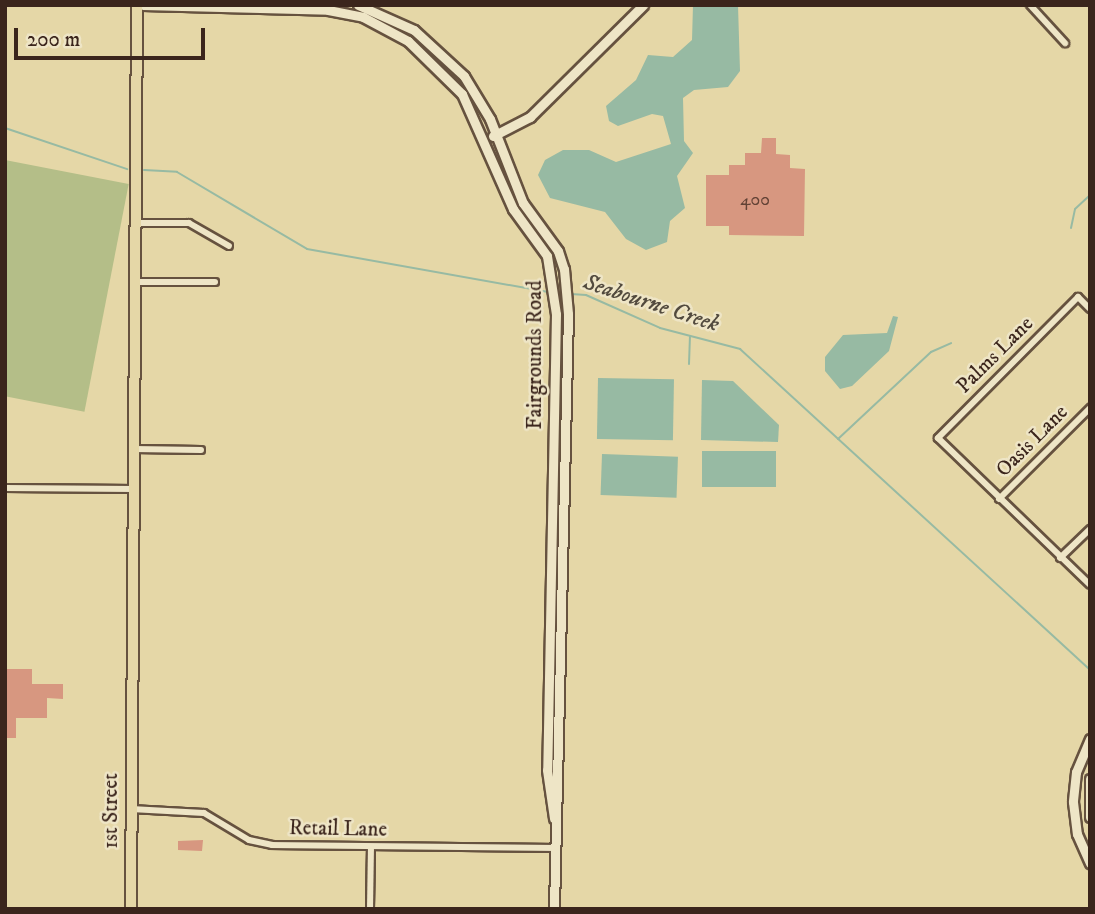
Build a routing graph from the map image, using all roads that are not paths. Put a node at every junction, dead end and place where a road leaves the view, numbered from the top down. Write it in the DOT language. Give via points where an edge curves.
graph roads {
  1 [pos="137,5"];
  2 [pos="143,5"];
  3 [pos="358,5"];
  4 [pos="643,5"];
  5 [pos="1030,5"];
  6 [pos="1065,43"];
  7 [pos="496,135"];
  8 [pos="485,139"];
  9 [pos="135,223"];
  10 [pos="229,246"];
  11 [pos="136,282"];
  12 [pos="215,282"];
  13 [pos="1090,309"];
  14 [pos="1090,408"];
  15 [pos="134,449"];
  16 [pos="201,450"];
  17 [pos="5,488"];
  18 [pos="134,489"];
  19 [pos="999,499"];
  20 [pos="1090,529"];
  21 [pos="1060,558"];
  22 [pos="1090,585"];
  23 [pos="1090,739"];
  24 [pos="1090,779"];
  25 [pos="131,809"];
  26 [pos="1090,817"];
  27 [pos="554,818"];
  28 [pos="372,847"];
  29 [pos="554,848"];
  30 [pos="1090,863"];
  31 [pos="131,909"];
  32 [pos="370,909"];
  33 [pos="554,909"];
  1 -- 9 [label="main road, 1st Street"];
  2 -- 8 [label="street, Fairgrounds Road" via="317,9 363,17 408,41 441,68"];
  3 -- 7 [label="street, Fairgrounds Road" via="400,21 448,58"];
  4 -- 7 [label="street" via="530,117"];
  5 -- 6 [label="street"];
  7 -- 8 [label="street"];
  7 -- 27 [label="street, Fairgrounds Road" via="517,191 564,269 568,314"];
  8 -- 27 [label="street, Fairgrounds Road" via="513,209 553,272 556,314 547,770"];
  9 -- 10 [label="street" via="189,223"];
  9 -- 11 [label="main road, 1st Street"];
  11 -- 12 [label="street"];
  11 -- 15 [label="main road, 1st Street"];
  13 -- 19 [label="street, Palms Lane" via="1078,297 937,438"];
  14 -- 19 [label="street, Oasis Lane"];
  15 -- 16 [label="street"];
  15 -- 18 [label="main road, 1st Street"];
  17 -- 18 [label="street"];
  18 -- 25 [label="main road, 1st Street"];
  19 -- 21 [label="street"];
  20 -- 21 [label="street"];
  21 -- 22 [label="street"];
  23 -- 30 [label="street" via="1076,772 1073,802 1077,834"];
  24 -- 26 [label="street"];
  25 -- 28 [label="street, Retail Lane" via="204,813 238,835 272,845"];
  25 -- 31 [label="main road, 1st Street"];
  27 -- 29 [label="street, Fairgrounds Road"];
  28 -- 29 [label="street, Retail Lane"];
  28 -- 32 [label="street"];
  29 -- 33 [label="street, Fairgrounds Road"];
}
